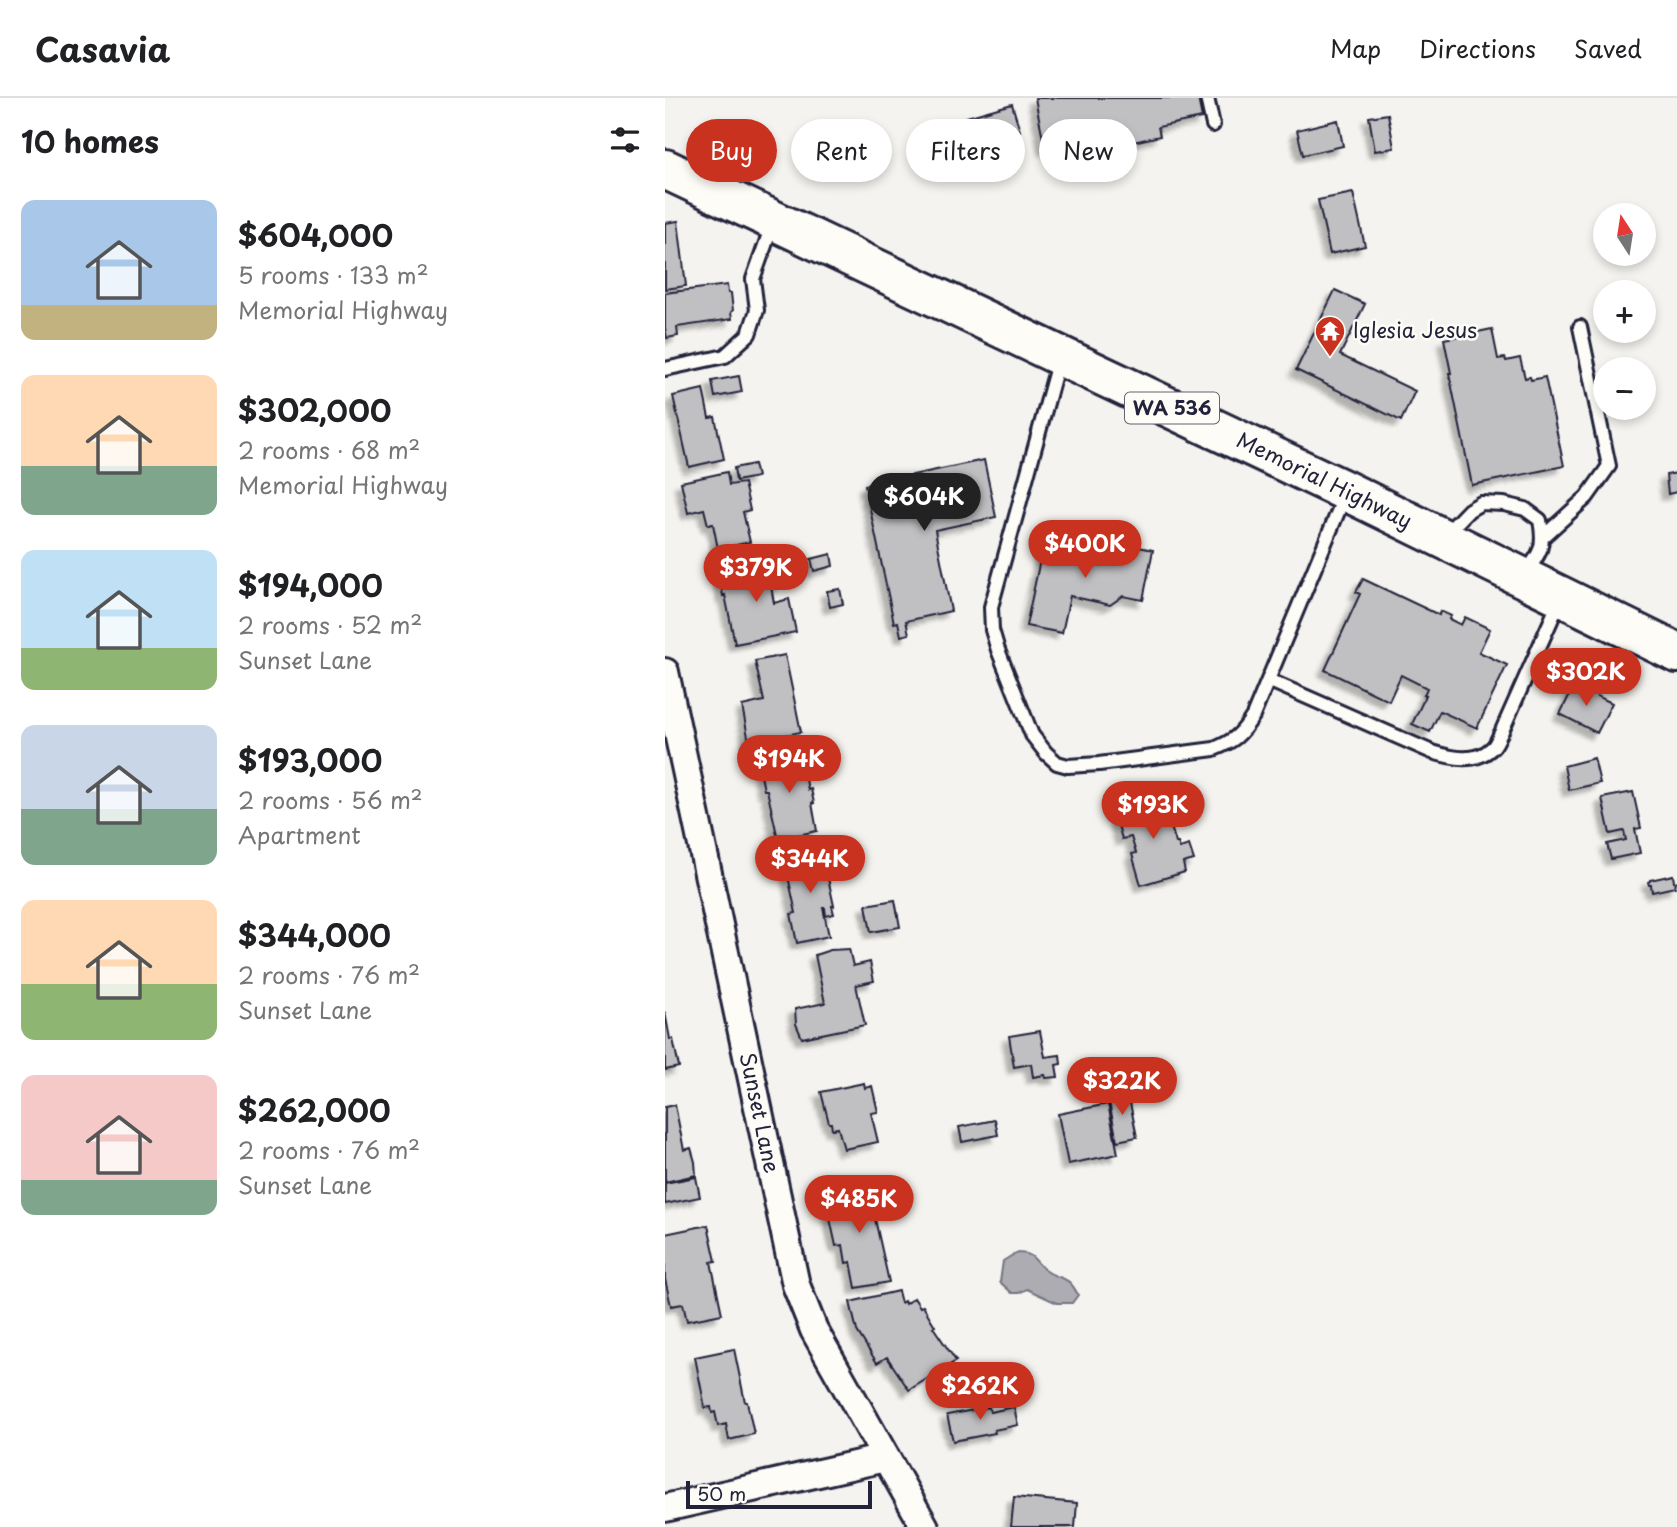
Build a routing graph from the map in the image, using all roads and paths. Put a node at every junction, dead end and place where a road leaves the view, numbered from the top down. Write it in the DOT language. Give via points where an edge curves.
graph roads {
  1 [pos="1207,98"];
  2 [pos="1213,125"];
  3 [pos="665,169"];
  4 [pos="774,220"];
  5 [pos="1580,327"];
  6 [pos="1060,356"];
  7 [pos="665,369"];
  8 [pos="1346,491"];
  9 [pos="1543,537"];
  10 [pos="1442,538"];
  11 [pos="1523,577"];
  12 [pos="1562,596"];
  13 [pos="1677,653"];
  14 [pos="665,672"];
  15 [pos="1268,680"];
  16 [pos="885,1458"];
  17 [pos="665,1508"];
  18 [pos="925,1527"];
  1 -- 2 [label="lane"];
  3 -- 4 [label="main road, Memorial Highway / WA 536"];
  4 -- 6 [label="main road, Memorial Highway / WA 536"];
  4 -- 7 [label="lane" via="753,279 757,310 749,334 725,356"];
  5 -- 9 [label="lane" via="1609,466 1587,497"];
  6 -- 8 [label="main road, Memorial Highway / WA 536"];
  6 -- 15 [label="lane" via="991,607 998,650 1032,735 1057,763 1068,766 1214,749 1243,732"];
  8 -- 10 [label="main road, Memorial Highway / WA 536"];
  8 -- 15 [label="lane"];
  9 -- 10 [label="lane" via="1540,520 1525,509 1481,503"];
  9 -- 11 [label="lane" via="1539,555"];
  10 -- 11 [label="main road, Memorial Highway / WA 536"];
  11 -- 12 [label="main road, Memorial Highway / WA 536"];
  12 -- 13 [label="main road, Memorial Highway / WA 536"];
  12 -- 15 [label="lane" via="1493,747 1470,758 1432,752"];
  14 -- 16 [label="street, Sunset Lane" via="796,1285 814,1330"];
  16 -- 17 [label="street"];
  16 -- 18 [label="street, Sunset Lane"];
}
